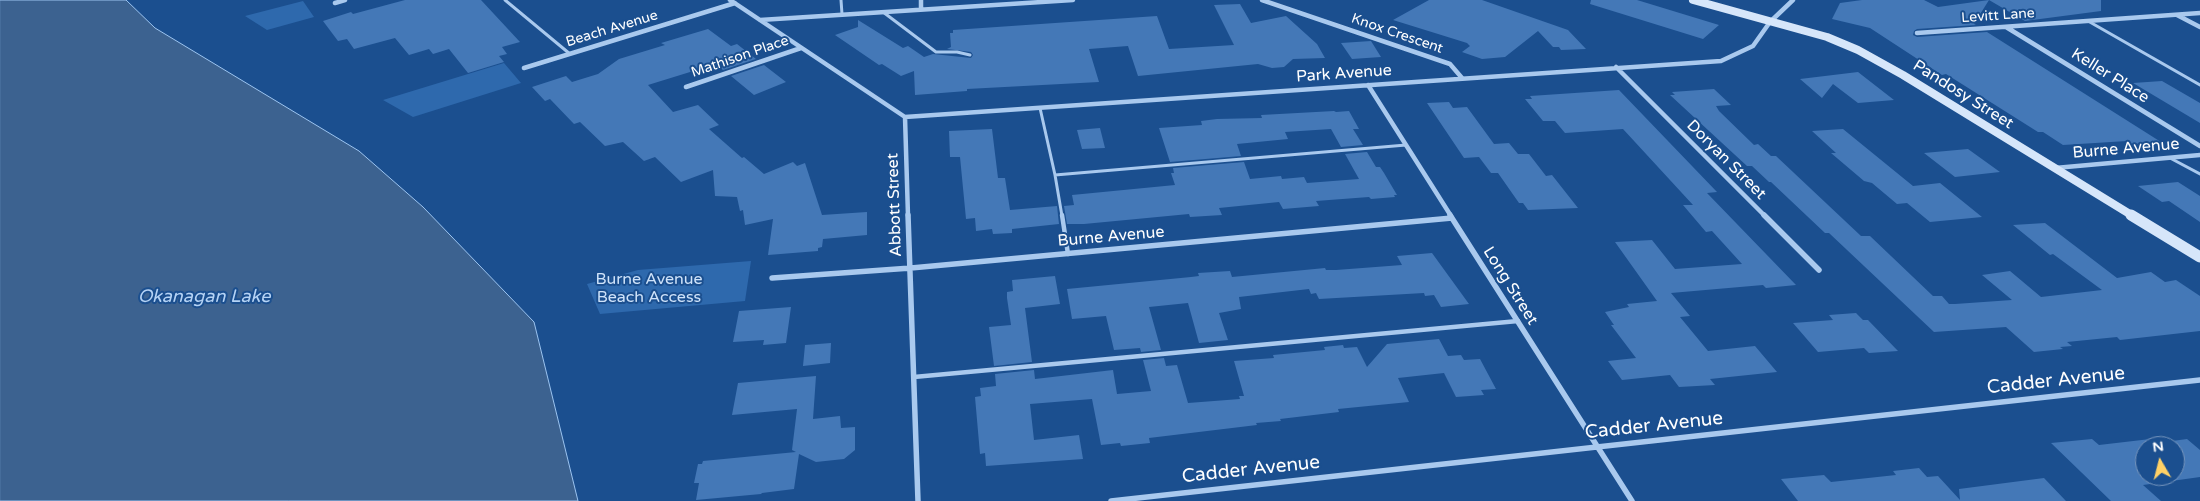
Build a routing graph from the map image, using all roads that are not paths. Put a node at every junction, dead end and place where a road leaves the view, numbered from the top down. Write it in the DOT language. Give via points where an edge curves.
graph roads {
  1 [pos="345,0"];
  2 [pos="504,0"];
  3 [pos="841,0"];
  4 [pos="921,0"];
  5 [pos="1073,0"];
  6 [pos="1262,0"];
  7 [pos="1693,0"];
  8 [pos="1793,0"];
  9 [pos="732,2"];
  10 [pos="334,3"];
  11 [pos="921,9"];
  12 [pos="883,12"];
  13 [pos="2200,13"];
  14 [pos="842,14"];
  15 [pos="2176,15"];
  16 [pos="760,20"];
  17 [pos="2088,21"];
  18 [pos="1770,22"];
  19 [pos="2006,26"];
  20 [pos="2200,27"];
  21 [pos="1916,33"];
  22 [pos="801,48"];
  23 [pos="570,54"];
  24 [pos="970,54"];
  25 [pos="1616,67"];
  26 [pos="524,68"];
  27 [pos="1462,78"];
  28 [pos="1368,85"];
  29 [pos="2200,85"];
  30 [pos="686,87"];
  31 [pos="1040,108"];
  32 [pos="904,117"];
  33 [pos="1406,145"];
  34 [pos="2200,146"];
  35 [pos="2200,155"];
  36 [pos="2170,158"];
  37 [pos="2054,168"];
  38 [pos="2200,174"];
  39 [pos="1055,175"];
  40 [pos="1452,218"];
  41 [pos="1068,254"];
  42 [pos="2200,256"];
  43 [pos="910,268"];
  44 [pos="1819,270"];
  45 [pos="772,278"];
  46 [pos="1518,321"];
  47 [pos="914,377"];
  48 [pos="2200,380"];
  49 [pos="1598,447"];
  50 [pos="918,501"];
  51 [pos="1110,501"];
  52 [pos="1632,501"];
  1 -- 10 [label="street"];
  2 -- 23 [label="lane"];
  3 -- 14 [label="lane"];
  4 -- 11 [label="street"];
  5 -- 11 [label="street"];
  6 -- 27 [label="street, Knox Crescent" via="1450,64"];
  7 -- 18 [label="main road, Pandosy Street"];
  8 -- 18 [label="street, Park Avenue"];
  9 -- 16 [label="street"];
  9 -- 23 [label="street, Beach Avenue"];
  11 -- 12 [label="street"];
  12 -- 14 [label="street"];
  12 -- 24 [label="lane" via="936,52"];
  13 -- 15 [label="street, Levitt Lane"];
  14 -- 16 [label="street"];
  15 -- 17 [label="street, Levitt Lane"];
  15 -- 20 [label="street"];
  16 -- 22 [label="street"];
  17 -- 19 [label="street, Levitt Lane"];
  17 -- 29 [label="lane"];
  18 -- 25 [label="street, Park Avenue" via="1753,46 1721,61"];
  18 -- 37 [label="main road, Pandosy Street" via="1811,32 1858,50"];
  19 -- 21 [label="street, Levitt Lane"];
  19 -- 34 [label="street, Keller Place"];
  22 -- 30 [label="street, Mathison Place"];
  22 -- 32 [label="street"];
  23 -- 26 [label="street, Beach Avenue"];
  25 -- 27 [label="street, Park Avenue"];
  25 -- 44 [label="street, Doryan Street"];
  27 -- 28 [label="street, Park Avenue"];
  28 -- 31 [label="street, Park Avenue"];
  28 -- 33 [label="street, Long Street"];
  31 -- 32 [label="street, Park Avenue"];
  31 -- 39 [label="lane"];
  32 -- 43 [label="street, Abbott Street"];
  33 -- 39 [label="lane"];
  33 -- 40 [label="street, Long Street"];
  35 -- 36 [label="street, Burne Avenue"];
  36 -- 37 [label="street, Burne Avenue"];
  36 -- 38 [label="lane"];
  37 -- 42 [label="main road, Pandosy Street"];
  39 -- 41 [label="lane"];
  40 -- 41 [label="street, Burne Avenue"];
  40 -- 46 [label="street, Long Street"];
  41 -- 43 [label="street, Burne Avenue"];
  43 -- 45 [label="street, Burne Avenue"];
  43 -- 47 [label="street, Abbott Street"];
  46 -- 47 [label="lane"];
  46 -- 49 [label="street, Long Street"];
  47 -- 50 [label="street, Abbott Street"];
  48 -- 49 [label="street, Cadder Avenue"];
  49 -- 51 [label="street, Cadder Avenue"];
  49 -- 52 [label="street, Long Street"];
}
